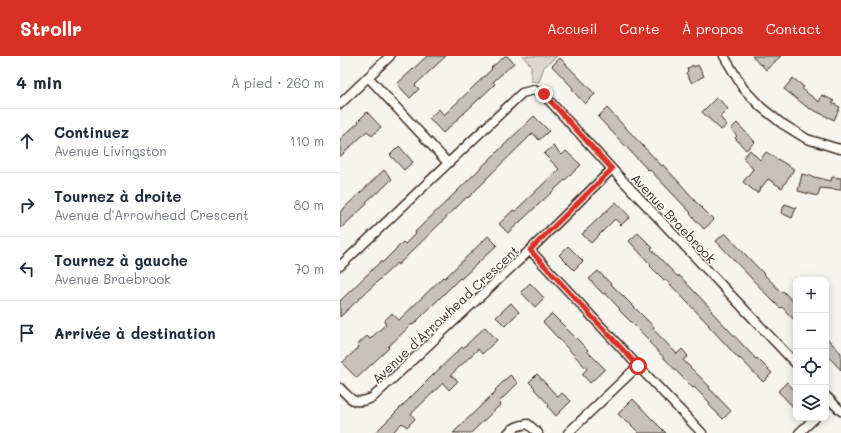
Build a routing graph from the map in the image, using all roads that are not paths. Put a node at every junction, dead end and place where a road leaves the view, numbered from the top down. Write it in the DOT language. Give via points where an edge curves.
graph roads {
  1 [pos="390,56"];
  2 [pos="724,56"];
  3 [pos="368,77"];
  4 [pos="340,104"];
  5 [pos="841,149"];
  6 [pos="448,163"];
  7 [pos="612,169"];
  8 [pos="530,250"];
  9 [pos="340,266"];
  10 [pos="793,361"];
  11 [pos="638,366"];
  12 [pos="340,388"];
  13 [pos="829,402"];
  14 [pos="841,411"];
  15 [pos="812,421"];
  16 [pos="508,433"];
  17 [pos="538,433"];
  18 [pos="568,433"];
  19 [pos="702,433"];
  20 [pos="799,433"];
  1 -- 3 [label="street"];
  2 -- 5 [label="street" via="743,88 761,107 807,139"];
  3 -- 4 [label="street"];
  3 -- 6 [label="street"];
  6 -- 7 [label="street, Avenue Braebrook" via="522,93 534,90 544,94"];
  6 -- 9 [label="street"];
  7 -- 8 [label="street, Avenue d'Arrowhead Crescent"];
  7 -- 10 [label="street, Avenue Braebrook"];
  8 -- 11 [label="street"];
  8 -- 12 [label="street, Avenue d'Arrowhead Crescent" via="372,398 362,402 353,401"];
  11 -- 18 [label="street"];
  11 -- 19 [label="street"];
  13 -- 14 [label="street"];
  15 -- 20 [label="street"];
  16 -- 17 [label="street" via="520,425 528,424"];
}
